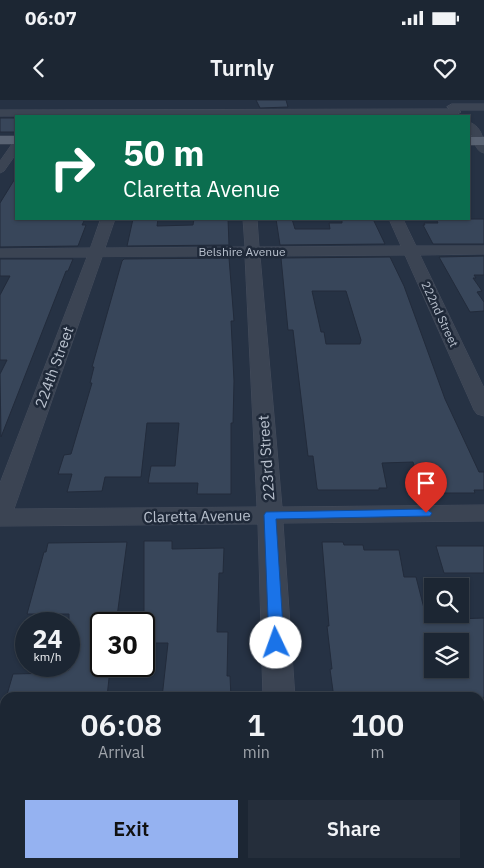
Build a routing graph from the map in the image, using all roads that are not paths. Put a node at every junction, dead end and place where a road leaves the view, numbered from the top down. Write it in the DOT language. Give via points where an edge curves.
graph roads {
  1 [pos="221,100"];
  2 [pos="484,107"];
  3 [pos="453,109"];
  4 [pos="0,113"];
  5 [pos="221,114"];
  6 [pos="352,114"];
  7 [pos="471,122"];
  8 [pos="0,140"];
  9 [pos="15,140"];
  10 [pos="478,141"];
  11 [pos="0,145"];
  12 [pos="10,157"];
  13 [pos="108,220"];
  14 [pos="250,220"];
  15 [pos="396,220"];
  16 [pos="410,250"];
  17 [pos="484,250"];
  18 [pos="251,251"];
  19 [pos="0,253"];
  20 [pos="96,253"];
  21 [pos="484,410"];
  22 [pos="484,513"];
  23 [pos="270,515"];
  24 [pos="0,517"];
  25 [pos="279,692"];
  1 -- 5 [label="street"];
  2 -- 3 [label="street"];
  3 -- 6 [label="street"];
  4 -- 5 [label="street"];
  5 -- 6 [label="street"];
  7 -- 10 [label="street"];
  8 -- 9 [label="main road"];
  11 -- 12 [label="main road"];
  13 -- 20 [label="street, 224th Street"];
  14 -- 18 [label="street, 223rd Street"];
  15 -- 16 [label="street, 222nd Street"];
  16 -- 17 [label="street, Belshire Avenue"];
  16 -- 18 [label="street, Belshire Avenue"];
  16 -- 21 [label="street, 222nd Street"];
  18 -- 20 [label="street, Belshire Avenue"];
  18 -- 23 [label="street, 223rd Street"];
  19 -- 20 [label="street, Belshire Avenue"];
  20 -- 24 [label="street, 224th Street"];
  22 -- 23 [label="street, Claretta Avenue"];
  23 -- 24 [label="street, Claretta Avenue"];
  23 -- 25 [label="street, 223rd Street"];
}
